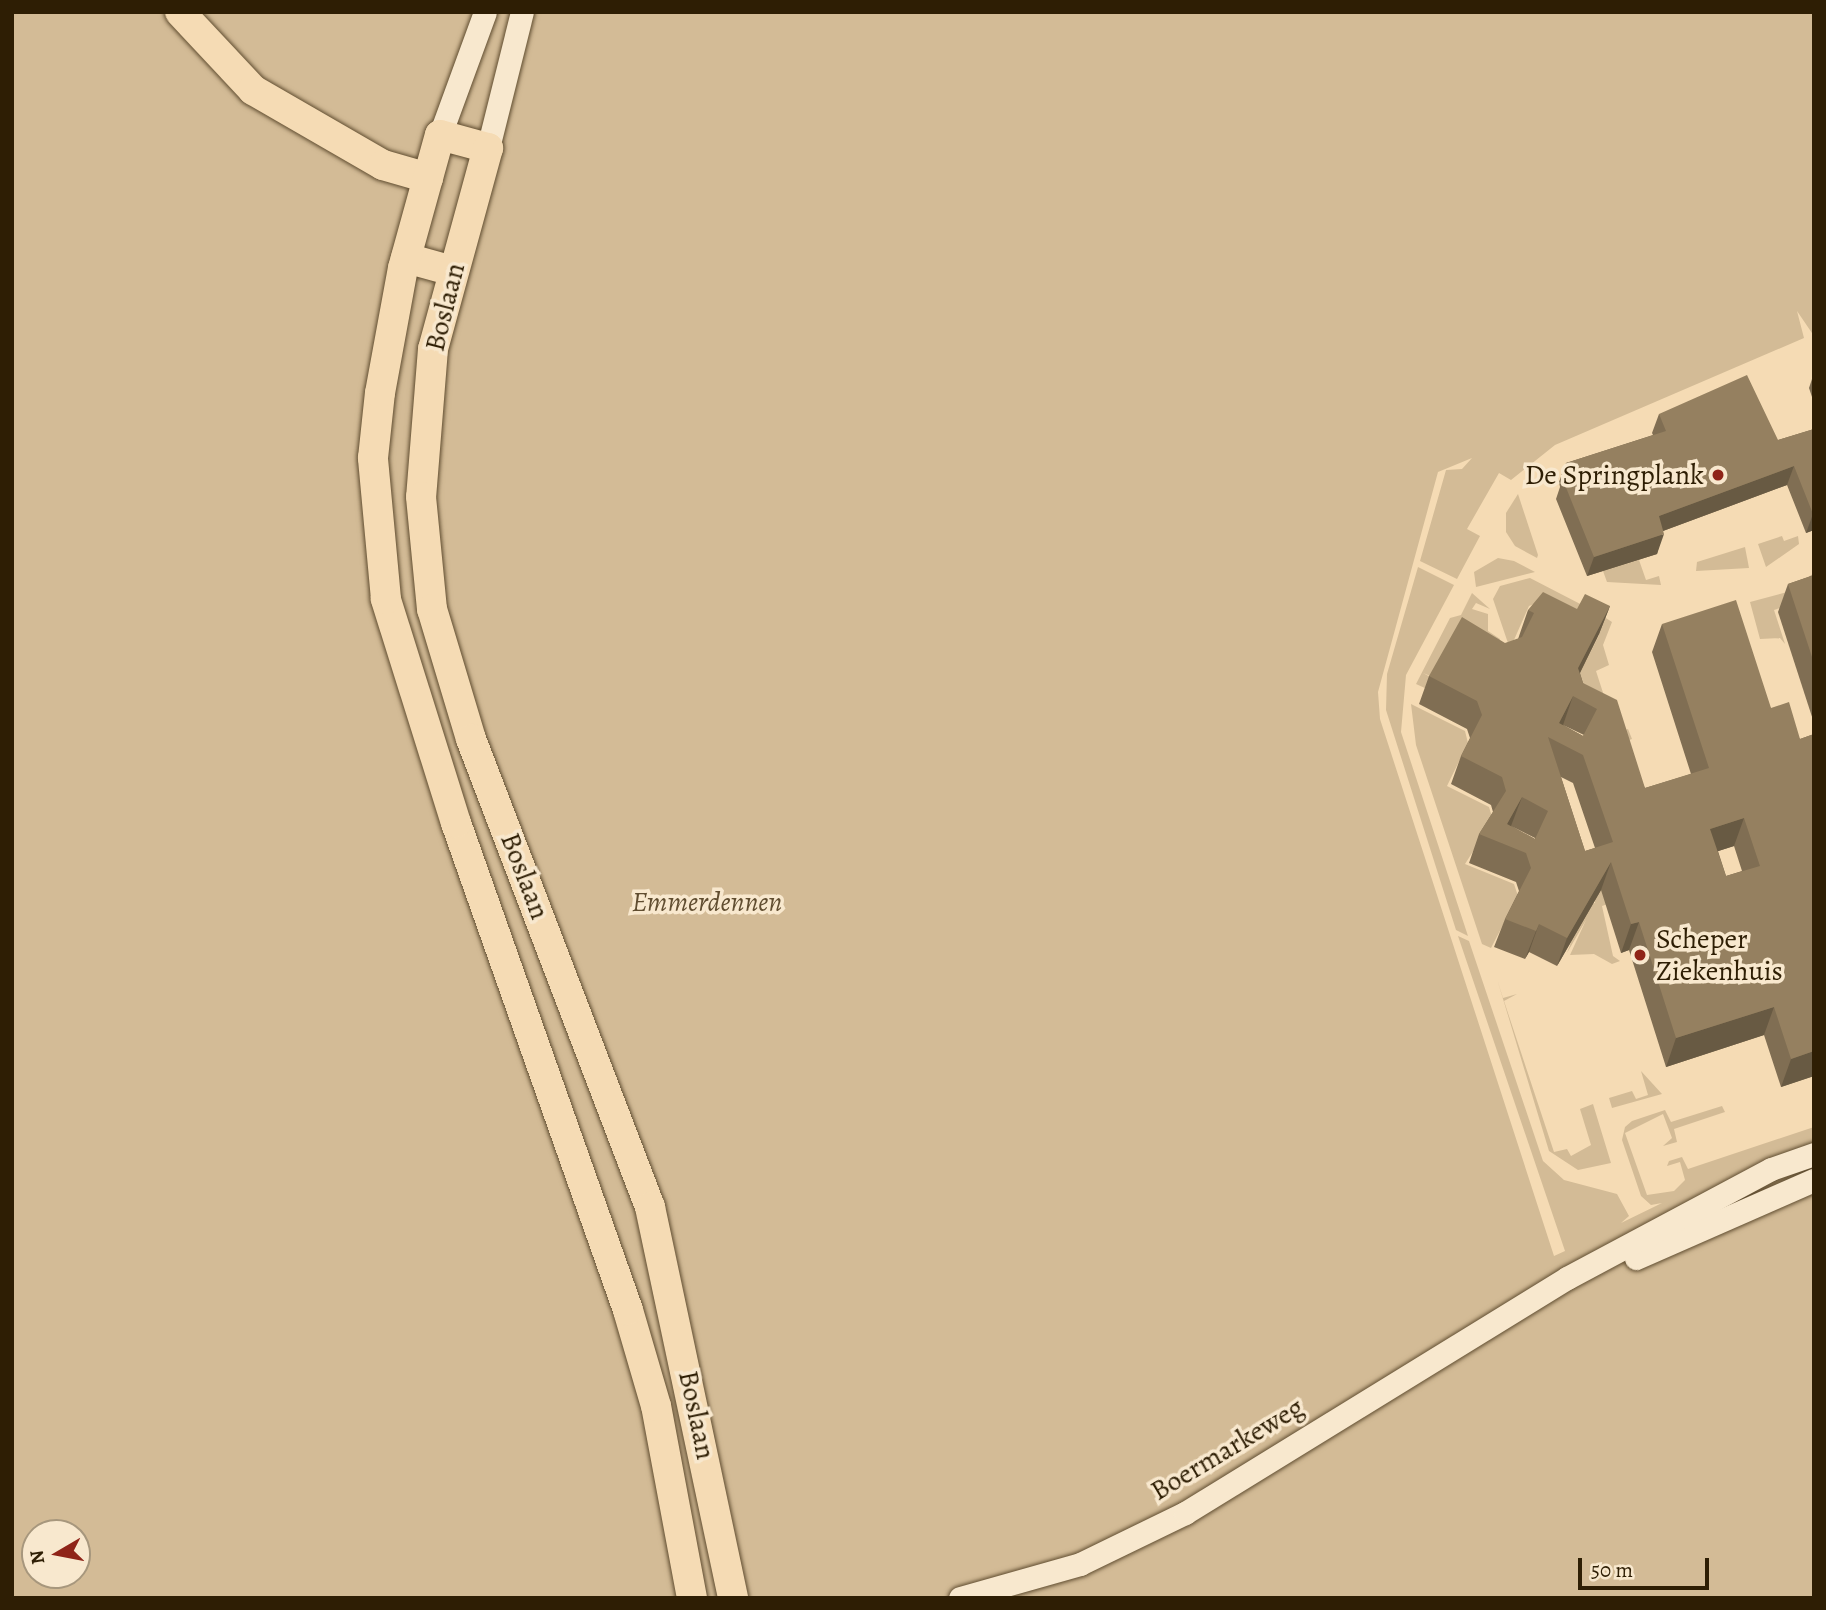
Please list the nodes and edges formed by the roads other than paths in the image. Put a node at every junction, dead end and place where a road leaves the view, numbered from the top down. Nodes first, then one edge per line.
1 (180, 12) edge
2 (485, 12) edge
3 (522, 12) edge
4 (488, 148) junction
5 (434, 157) junction
6 (406, 258) junction
7 (453, 271) junction
8 (1814, 1154) edge
9 (1814, 1180) edge
10 (1508, 1315) junction
11 (692, 1598) edge
12 (733, 1598) edge
13 (960, 1598) edge

1 - 5 main road
2 - 5 street
3 - 4 street
4 - 5 main road
4 - 7 main road, Boslaan
5 - 6 main road, Boslaan
6 - 7 main road
6 - 11 main road, Boslaan
7 - 12 main road, Boslaan
8 - 10 street, Boermarkeweg
9 - 10 street, Boermarkeweg
10 - 13 street, Boermarkeweg

